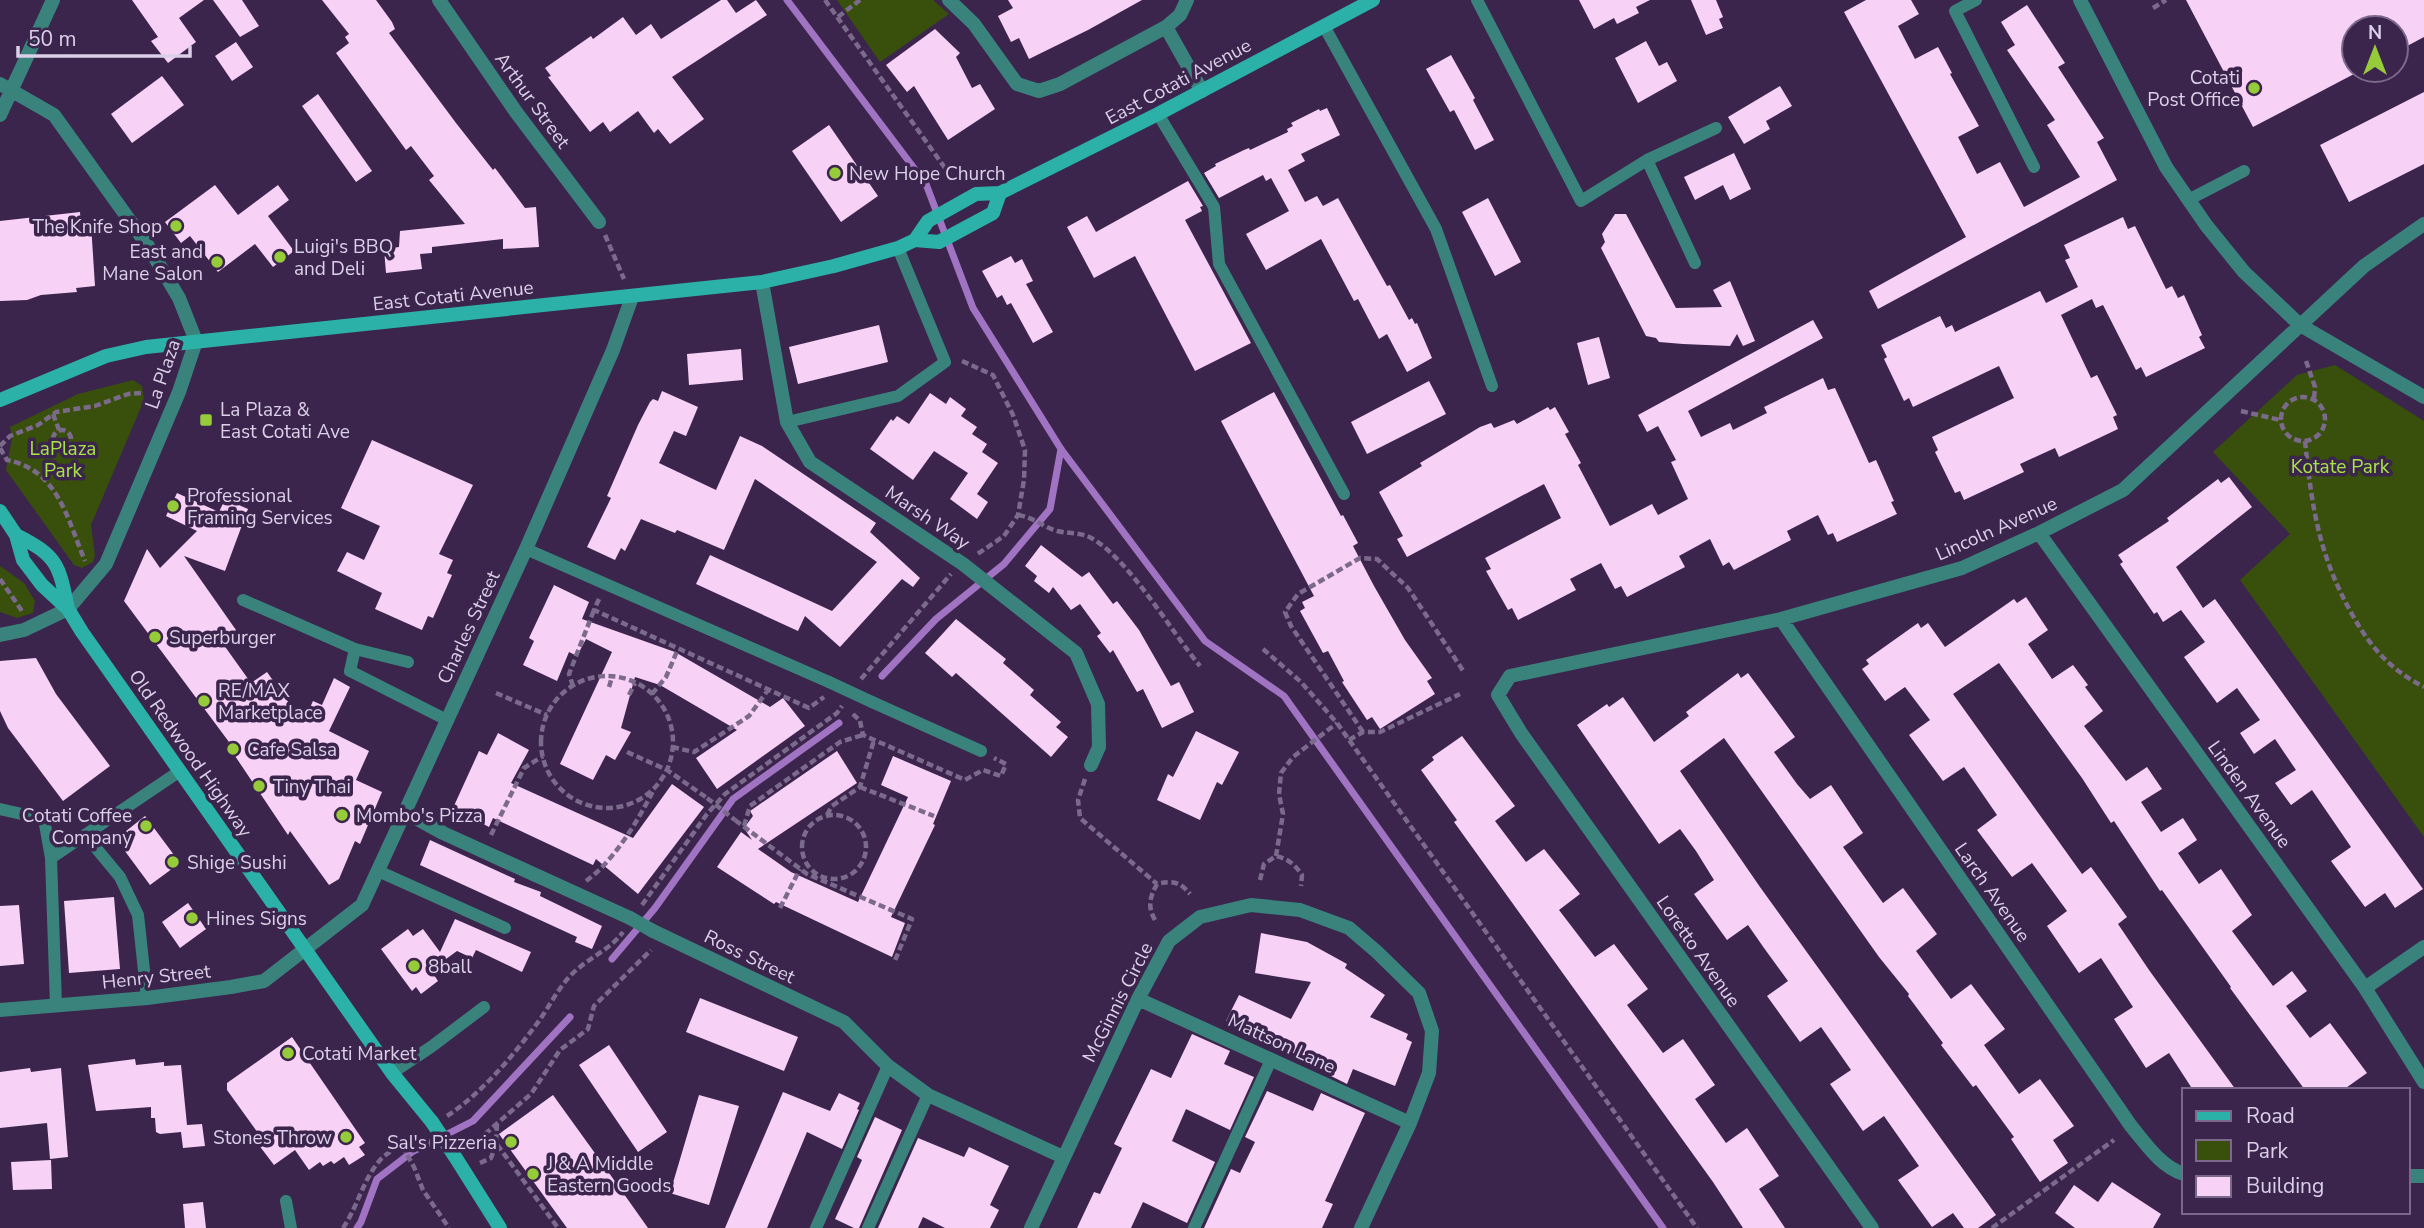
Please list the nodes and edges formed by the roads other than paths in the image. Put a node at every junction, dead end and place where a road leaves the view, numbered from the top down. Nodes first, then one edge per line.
1 (53, 0) edge
2 (439, 0) edge
3 (950, 0) edge
4 (1187, 0) edge
5 (1373, 0) edge
6 (1477, 0) edge
7 (1976, 0) edge
8 (2080, 0) edge
9 (1324, 26) junction
10 (1166, 27) junction
11 (6, 87) edge
12 (1202, 91) junction
13 (1158, 114) junction
14 (0, 115) edge
15 (1716, 128) dead end
16 (1647, 160) junction
17 (2034, 167) dead end
18 (2244, 171) dead end
19 (1000, 193) junction
20 (2188, 200) junction
21 (599, 222) road end
22 (2424, 224) edge
23 (915, 240) junction
24 (898, 248) junction
25 (1695, 263) dead end
26 (762, 282) junction
27 (632, 297) junction
28 (2301, 325) junction
29 (196, 341) junction
30 (1492, 386) dead end
31 (2424, 397) edge
32 (0, 400) edge
33 (786, 422) junction
34 (1344, 495) dead end
35 (0, 511) edge
36 (2039, 533) junction
37 (16, 535) junction
38 (526, 549) junction
39 (243, 600) dead end
40 (68, 608) junction
41 (1781, 619) junction
42 (0, 635) edge
43 (355, 649) junction
44 (408, 662) dead end
45 (1498, 695) joint
46 (447, 720) junction
47 (981, 751) road end
48 (1091, 765) road end
49 (180, 771) junction
50 (0, 809) edge
51 (405, 811) junction
52 (86, 836) junction
53 (51, 859) junction
54 (378, 871) junction
55 (505, 928) dead end
56 (2424, 947) edge
57 (306, 949) junction
58 (2365, 988) junction
59 (147, 998) junction
60 (1138, 999) junction
61 (56, 1005) junction
62 (484, 1007) dead end
63 (0, 1010) edge
64 (1271, 1060) junction
65 (888, 1066) junction
66 (392, 1073) junction
67 (2424, 1082) edge
68 (928, 1095) junction
69 (1410, 1122) junction
70 (1063, 1157) junction
71 (2182, 1174) edge
72 (286, 1201) dead end
73 (291, 1228) edge
74 (500, 1228) edge
75 (816, 1228) edge
76 (868, 1228) edge
77 (1031, 1228) edge
78 (1194, 1228) edge
79 (1361, 1228) edge
80 (1872, 1228) edge

1 - 11 street
2 - 21 street, Arthur Street
3 - 10 street
4 - 10 street
5 - 9 main road, East Cotati Avenue
6 - 16 lane
7 - 17 lane
8 - 20 street
9 - 12 main road, East Cotati Avenue
9 - 30 lane
10 - 12 street
11 - 14 street
11 - 29 street, La Plaza
12 - 13 main road, East Cotati Avenue
13 - 19 main road, East Cotati Avenue
13 - 34 lane
15 - 16 lane
16 - 25 lane
18 - 20 lane
19 - 23 main road, East Cotati Avenue
19 - 23 main road, East Cotati Avenue
20 - 28 street
22 - 28 street, Lincoln Avenue
23 - 24 main road, East Cotati Avenue
24 - 26 main road, East Cotati Avenue
24 - 33 lane
26 - 27 main road, East Cotati Avenue
26 - 33 street, Marsh Way
27 - 29 main road, East Cotati Avenue
27 - 38 street, Charles Street
28 - 31 street
28 - 36 street, Lincoln Avenue
29 - 32 main road, East Cotati Avenue
29 - 40 street, La Plaza
33 - 48 street, Marsh Way
35 - 37 main road, Old Redwood Highway
36 - 41 street, Lincoln Avenue
36 - 58 street, Linden Avenue
37 - 40 main road, Old Redwood Highway
37 - 40 main road, Old Redwood Highway
38 - 46 street, Charles Street
38 - 47 lane, bridge
39 - 43 lane
40 - 42 street, La Plaza
40 - 49 main road, Old Redwood Highway
41 - 45 street, Lincoln Avenue
41 - 71 street, Larch Avenue
43 - 44 lane
43 - 46 lane
45 - 80 street, Loretto Avenue
46 - 51 street, Charles Street
49 - 52 lane
49 - 57 main road, Old Redwood Highway
50 - 53 lane
51 - 54 street, Charles Street
51 - 65 street, Ross Street, bridge
52 - 53 lane
52 - 59 lane
53 - 61 lane
54 - 55 lane
54 - 57 street, Charles Street
56 - 58 street
57 - 59 street, Henry Street
57 - 66 main road, Old Redwood Highway
58 - 67 street, Linden Avenue
59 - 61 street, Henry Street
60 - 64 street, Mattson Lane
60 - 69 street, McGinnis Circle
60 - 70 street, McGinnis Circle
61 - 63 street, Henry Street
62 - 66 lane
64 - 69 street, Mattson Lane
64 - 78 lane
65 - 68 street, Ross Street
65 - 75 lane
66 - 74 main road, Old Redwood Highway, bridge
68 - 70 street, Ross Street
68 - 76 lane
69 - 79 street, McGinnis Circle
70 - 77 street, McGinnis Circle
72 - 73 lane

